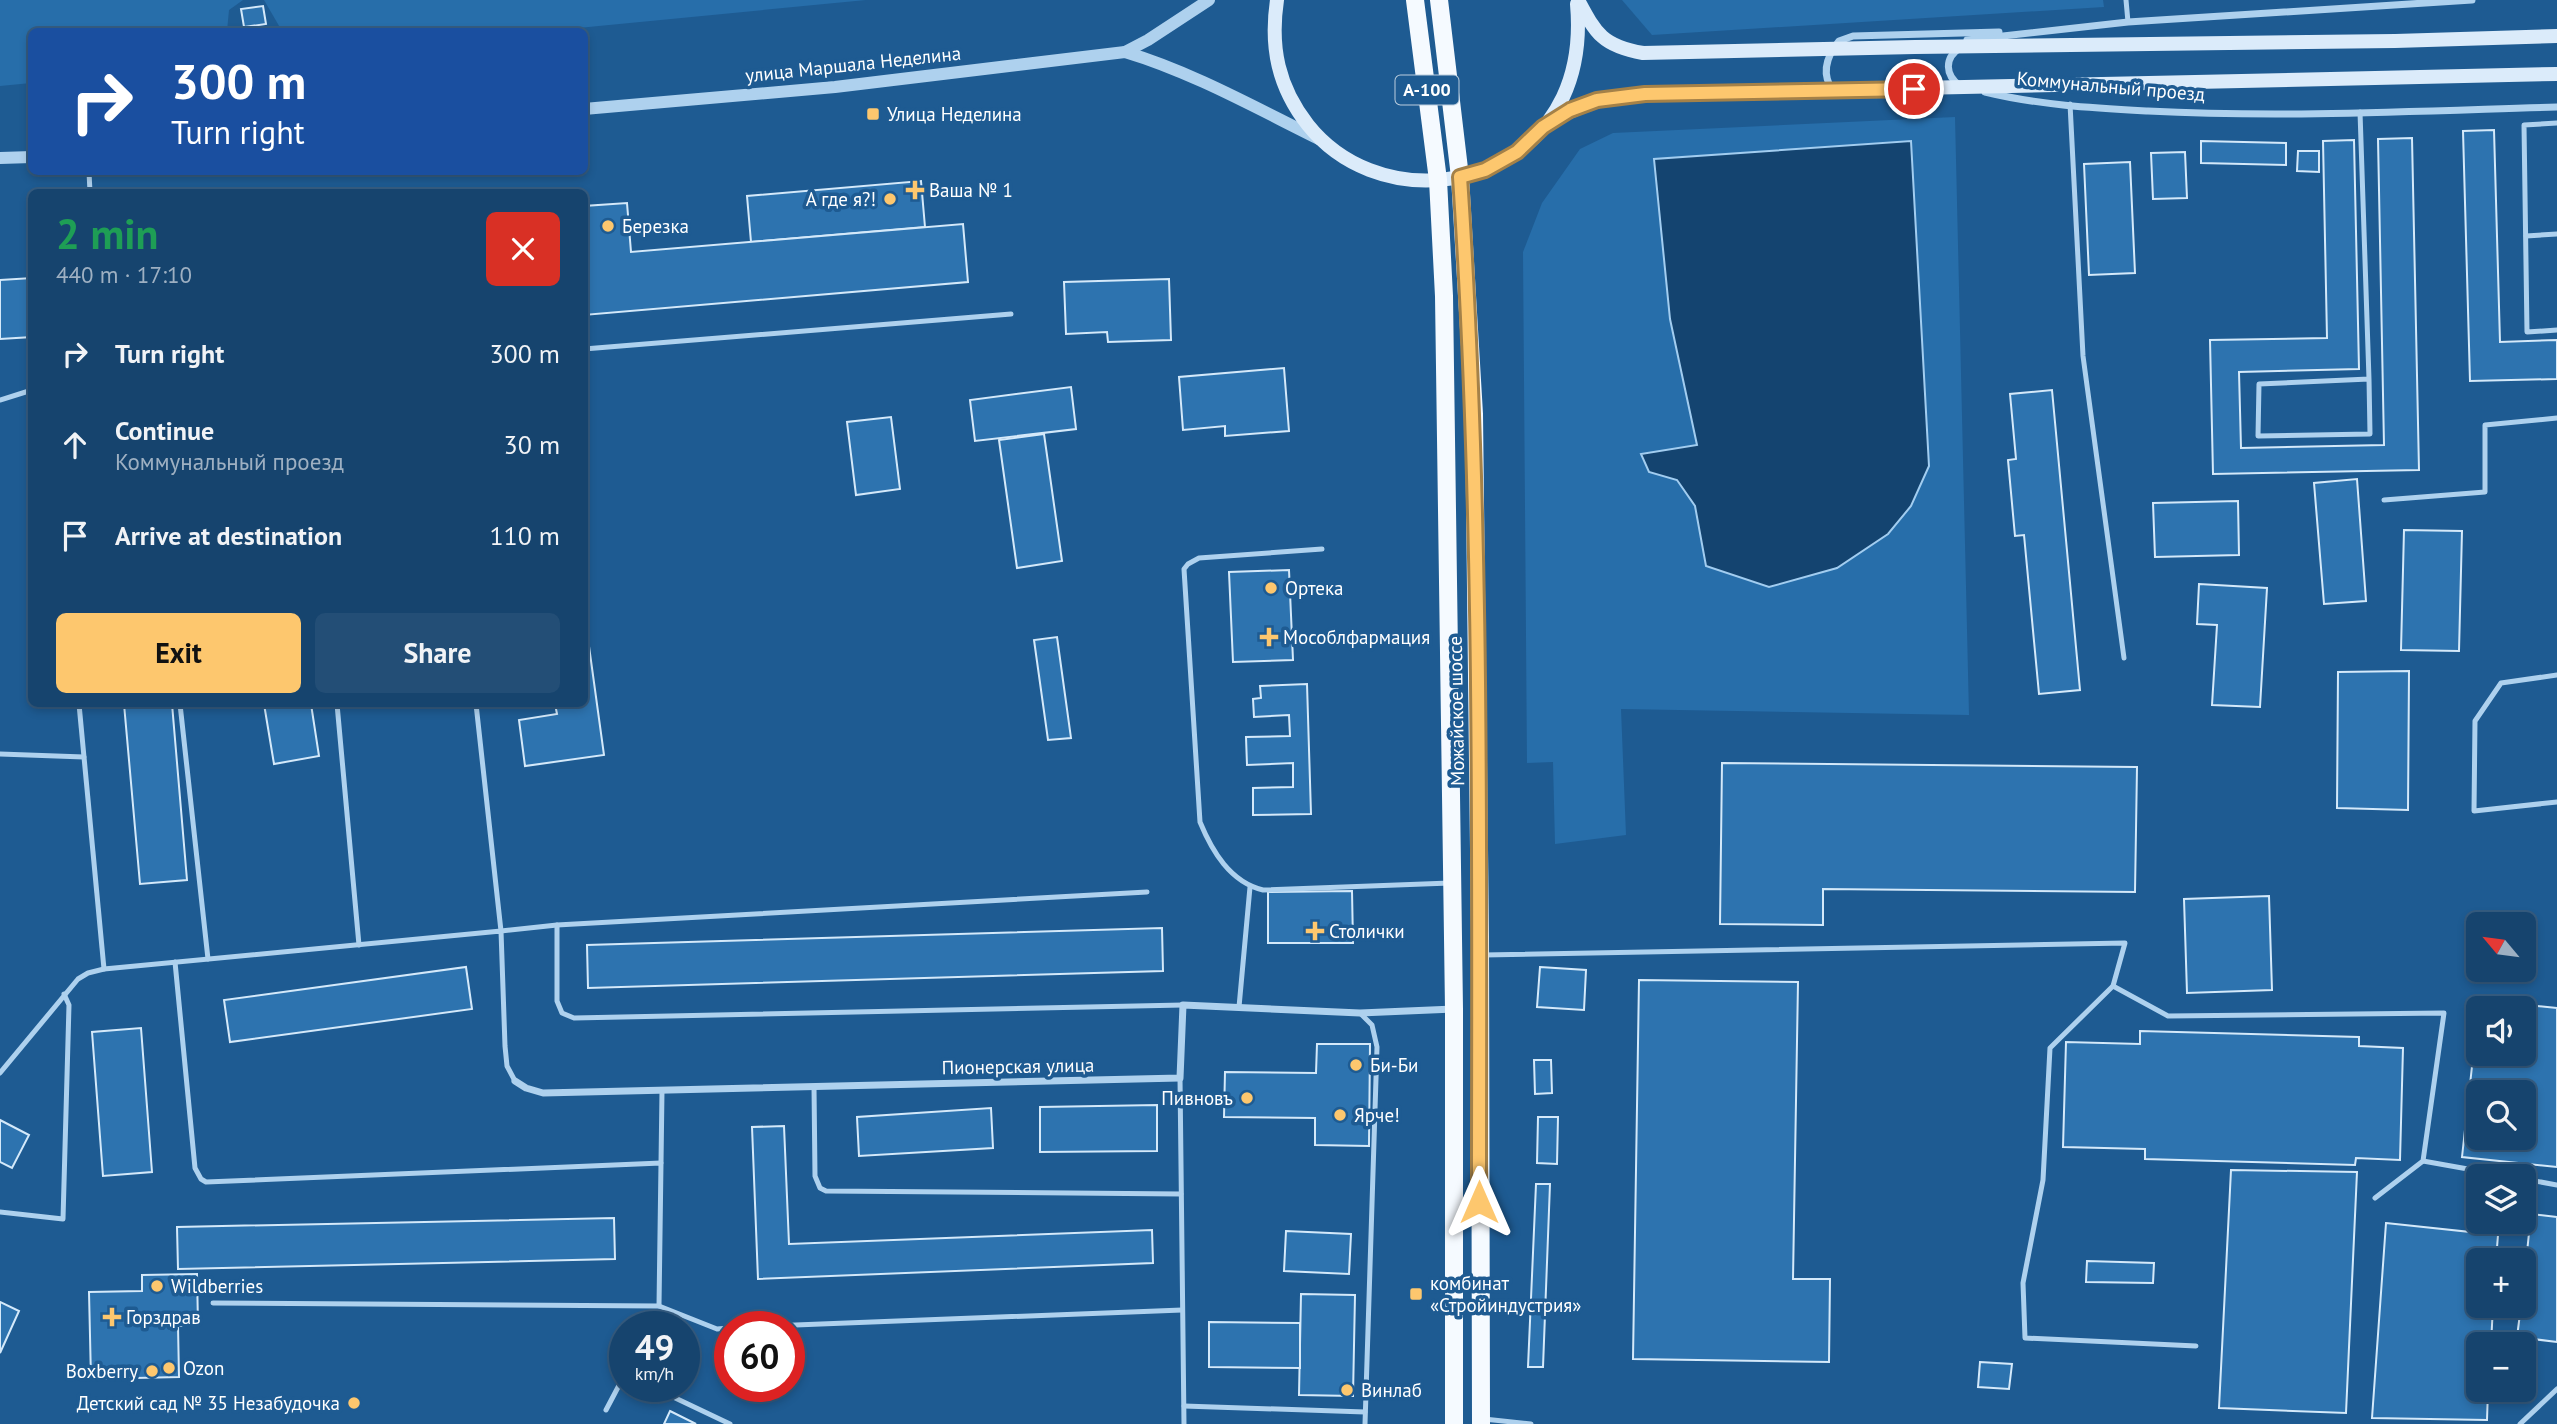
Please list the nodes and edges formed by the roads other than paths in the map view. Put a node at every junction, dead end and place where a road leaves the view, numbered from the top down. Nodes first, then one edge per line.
1 (1209, 0) edge
2 (1277, 0) edge
3 (1415, 0) edge
4 (1439, 0) edge
5 (1577, 0) edge
6 (2126, 0) edge
7 (2472, 0) edge
8 (2128, 22) junction
9 (2041, 31) junction
10 (2557, 36) edge
11 (1969, 46) junction
12 (1915, 47) junction
13 (1833, 49) junction
14 (1125, 52) junction
15 (2557, 74) edge
16 (1969, 88) junction
17 (1833, 91) junction
18 (2070, 104) junction
19 (2557, 107) edge
20 (2524, 108) junction
21 (588, 109) edge
22 (2360, 112) junction
23 (2557, 123) edge
24 (2524, 125) junction
25 (1543, 127) junction
26 (1320, 139) junction
27 (28, 157) edge
28 (0, 158) edge
29 (1460, 177) junction
30 (1438, 180) junction
31 (2557, 234) edge
32 (2526, 236) junction
33 (1011, 314) dead end
34 (2557, 330) edge
35 (588, 349) edge
36 (2369, 379) junction
37 (28, 391) edge
38 (0, 400) edge
39 (2557, 418) edge
40 (2384, 500) dead end
41 (1322, 549) dead end
42 (2124, 658) dead end
43 (2557, 675) edge
44 (79, 707) edge
45 (180, 707) edge
46 (337, 707) edge
47 (476, 707) edge
48 (0, 754) edge
49 (84, 757) junction
50 (2557, 802) edge
51 (1453, 883) junction
52 (1250, 887) junction
53 (1147, 892) dead end
54 (556, 925) junction
55 (500, 931) junction
56 (359, 945) junction
57 (1480, 955) junction
58 (208, 959) junction
59 (175, 962) junction
60 (104, 969) junction
61 (2113, 986) junction
62 (64, 994) junction
63 (1183, 1005) junction
64 (1239, 1007) junction
65 (1454, 1009) junction
66 (1360, 1013) junction
67 (0, 1073) edge
68 (1180, 1078) junction
69 (515, 1081) joint
70 (814, 1087) junction
71 (662, 1091) junction
72 (2423, 1161) junction
73 (661, 1163) junction
74 (2466, 1169) edge
75 (2536, 1181) edge
76 (2557, 1185) edge
77 (1181, 1195) junction
78 (2375, 1198) dead end
79 (0, 1212) edge
80 (213, 1303) dead end
81 (659, 1306) junction
82 (1182, 1310) junction
83 (805, 1325) edge
84 (714, 1328) edge
85 (2196, 1346) dead end
86 (2557, 1389) edge
87 (610, 1402) edge
88 (684, 1402) edge
89 (1184, 1406) junction
90 (606, 1410) dead end
91 (1365, 1412) junction
92 (1481, 1421) edge
93 (730, 1424) edge
94 (1184, 1424) edge
95 (1365, 1424) edge
96 (1454, 1424) edge
97 (1531, 1424) edge
98 (2520, 1424) edge

1 - 14 street
2 - 26 main road
3 - 30 main road, Можайское шоссе / А-100
4 - 29 main road, Можайское шоссе / А-100
5 - 13 main road
5 - 25 main road
6 - 8 lane
7 - 8 street
8 - 9 street
9 - 12 street
9 - 13 street
10 - 11 main road
11 - 12 main road
11 - 16 street
12 - 13 main road
13 - 17 street
14 - 21 street, улица Маршала Неделина
14 - 26 street
15 - 16 main road
16 - 17 main road, Коммунальный проезд
16 - 18 street, Коммунальный проезд
17 - 25 main road, Коммунальный проезд
18 - 22 street, Коммунальный проезд
18 - 42 lane
19 - 20 street, Коммунальный проезд
20 - 22 street, Коммунальный проезд
20 - 24 lane
22 - 36 lane
23 - 24 lane
24 - 32 lane
25 - 29 main road
26 - 30 main road
27 - 28 street
29 - 30 main road
29 - 57 main road, Можайское шоссе / А-100
30 - 51 main road, Можайское шоссе / А-100
31 - 32 lane
32 - 34 lane
33 - 35 lane
36 - 36 lane
37 - 38 lane
39 - 40 lane
41 - 52 lane
43 - 50 lane
44 - 49 lane
45 - 58 lane
46 - 56 lane
47 - 55 lane
48 - 49 lane
49 - 60 lane
51 - 52 lane
51 - 65 main road, Можайское шоссе / А-100
52 - 64 lane
53 - 54 lane
54 - 55 lane
54 - 63 lane
55 - 56 lane
55 - 69 lane
56 - 58 lane
57 - 61 lane
57 - 92 main road, Можайское шоссе / А-100
58 - 59 lane
59 - 60 lane
59 - 73 lane
60 - 62 lane
61 - 72 lane
61 - 85 lane
62 - 67 lane
62 - 79 lane
63 - 64 street
63 - 68 street
64 - 66 street
65 - 66 street
65 - 96 main road, Можайское шоссе / А-100
66 - 91 lane
68 - 70 street, Пионерская улица
68 - 77 lane
69 - 71 street, Пионерская улица
70 - 71 street, Пионерская улица
70 - 77 lane
71 - 73 lane
72 - 74 lane
72 - 78 lane
73 - 81 lane
75 - 76 lane
77 - 82 lane
80 - 81 lane
81 - 84 lane
82 - 83 lane
82 - 89 lane
86 - 98 lane
87 - 90 lane
88 - 93 lane
89 - 91 lane
89 - 94 lane
91 - 95 lane
92 - 97 lane

